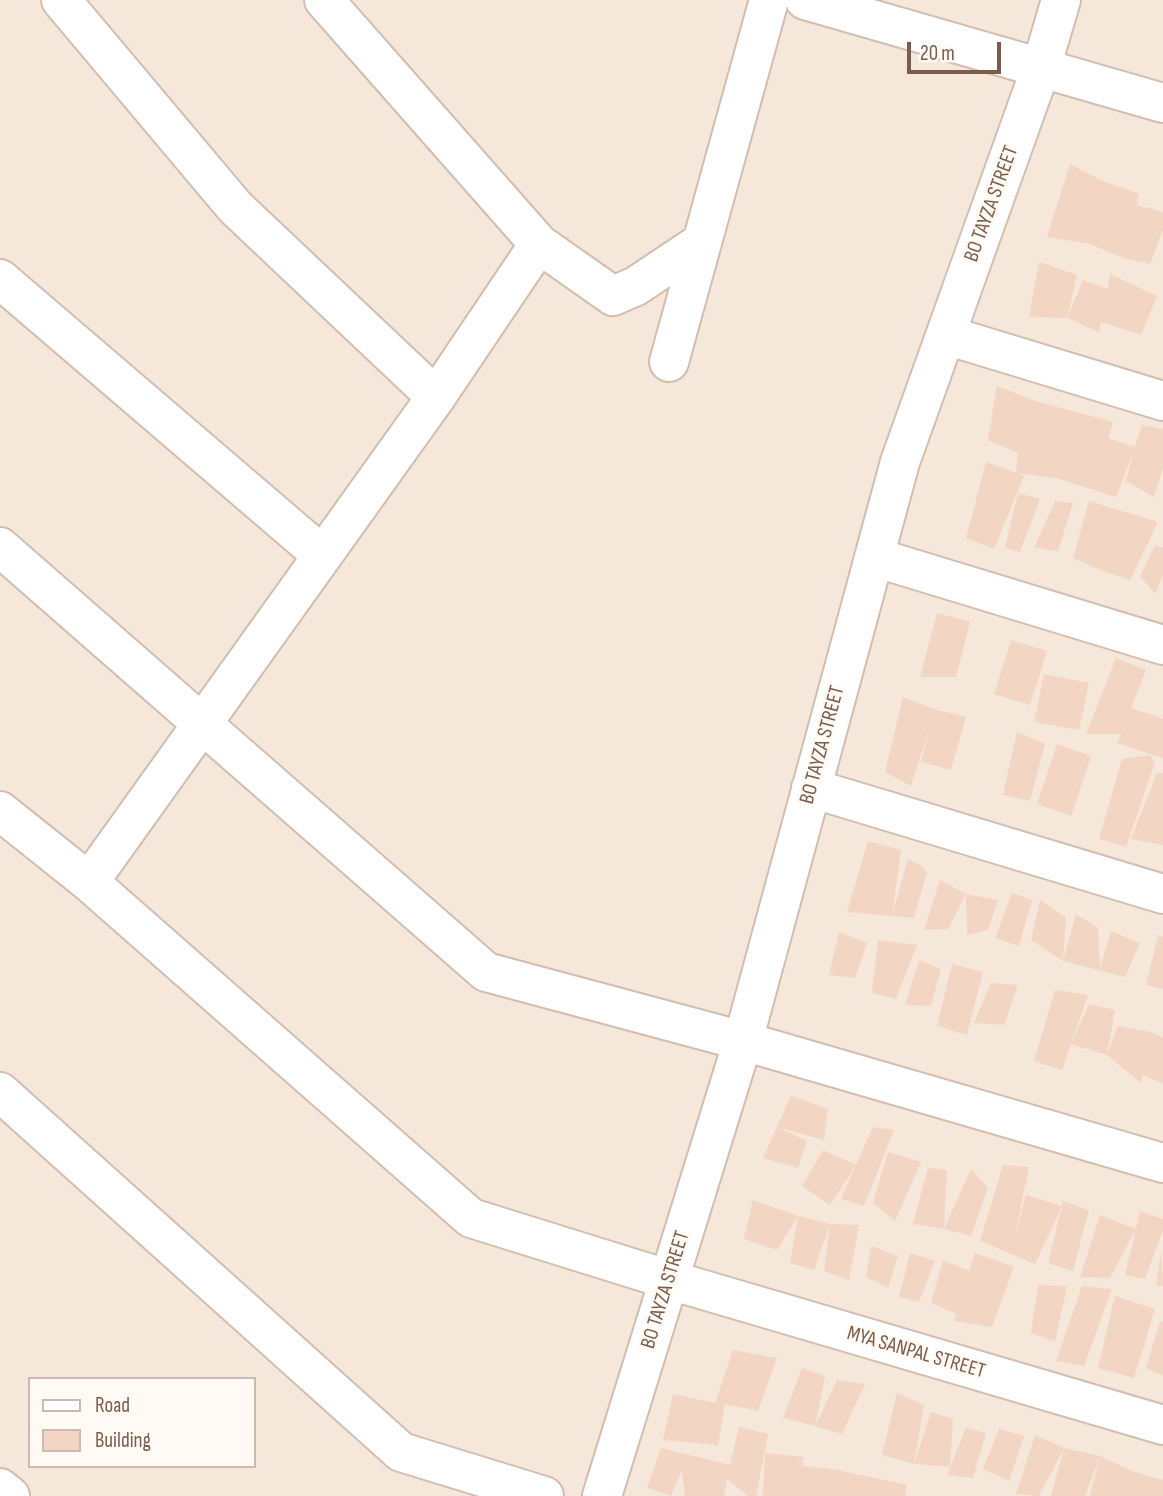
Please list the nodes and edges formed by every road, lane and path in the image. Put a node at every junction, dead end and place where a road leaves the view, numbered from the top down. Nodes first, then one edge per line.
1 (61, 0) edge
2 (324, 0) edge
3 (769, 0) edge
4 (805, 0) edge
5 (1061, 0) edge
6 (1041, 68) junction
7 (1163, 103) edge
8 (702, 242) junction
9 (538, 244) junction
10 (0, 279) edge
11 (946, 335) junction
12 (669, 362) dead end
13 (436, 397) junction
14 (1163, 401) edge
15 (0, 547) edge
16 (322, 555) junction
17 (874, 557) junction
18 (1163, 645) edge
19 (203, 723) junction
20 (811, 789) junction
21 (0, 811) edge
22 (89, 882) junction
23 (1163, 894) edge
24 (743, 1041) junction
25 (0, 1092) edge
26 (1163, 1163) edge
27 (670, 1280) junction
28 (1163, 1425) edge
29 (0, 1488) edge
30 (10, 1496) edge
31 (544, 1496) edge
32 (602, 1496) edge

1 - 13 street
2 - 9 street
3 - 8 street
4 - 6 street
5 - 6 street, BO TAYZA STREET
6 - 7 street
6 - 11 street, BO TAYZA STREET
8 - 9 street
8 - 12 street
9 - 13 street
10 - 16 street
11 - 14 street
11 - 17 street, BO TAYZA STREET
13 - 16 street
15 - 19 street
16 - 19 street
17 - 18 street
17 - 20 street, BO TAYZA STREET
19 - 22 street
19 - 24 street
20 - 23 street
20 - 24 street, BO TAYZA STREET
21 - 22 street, MYA SANPAL STREET
22 - 27 street, MYA SANPAL STREET
24 - 26 street
24 - 27 street, BO TAYZA STREET
25 - 31 street
27 - 28 street, MYA SANPAL STREET
27 - 32 street, BO TAYZA STREET
29 - 30 street

